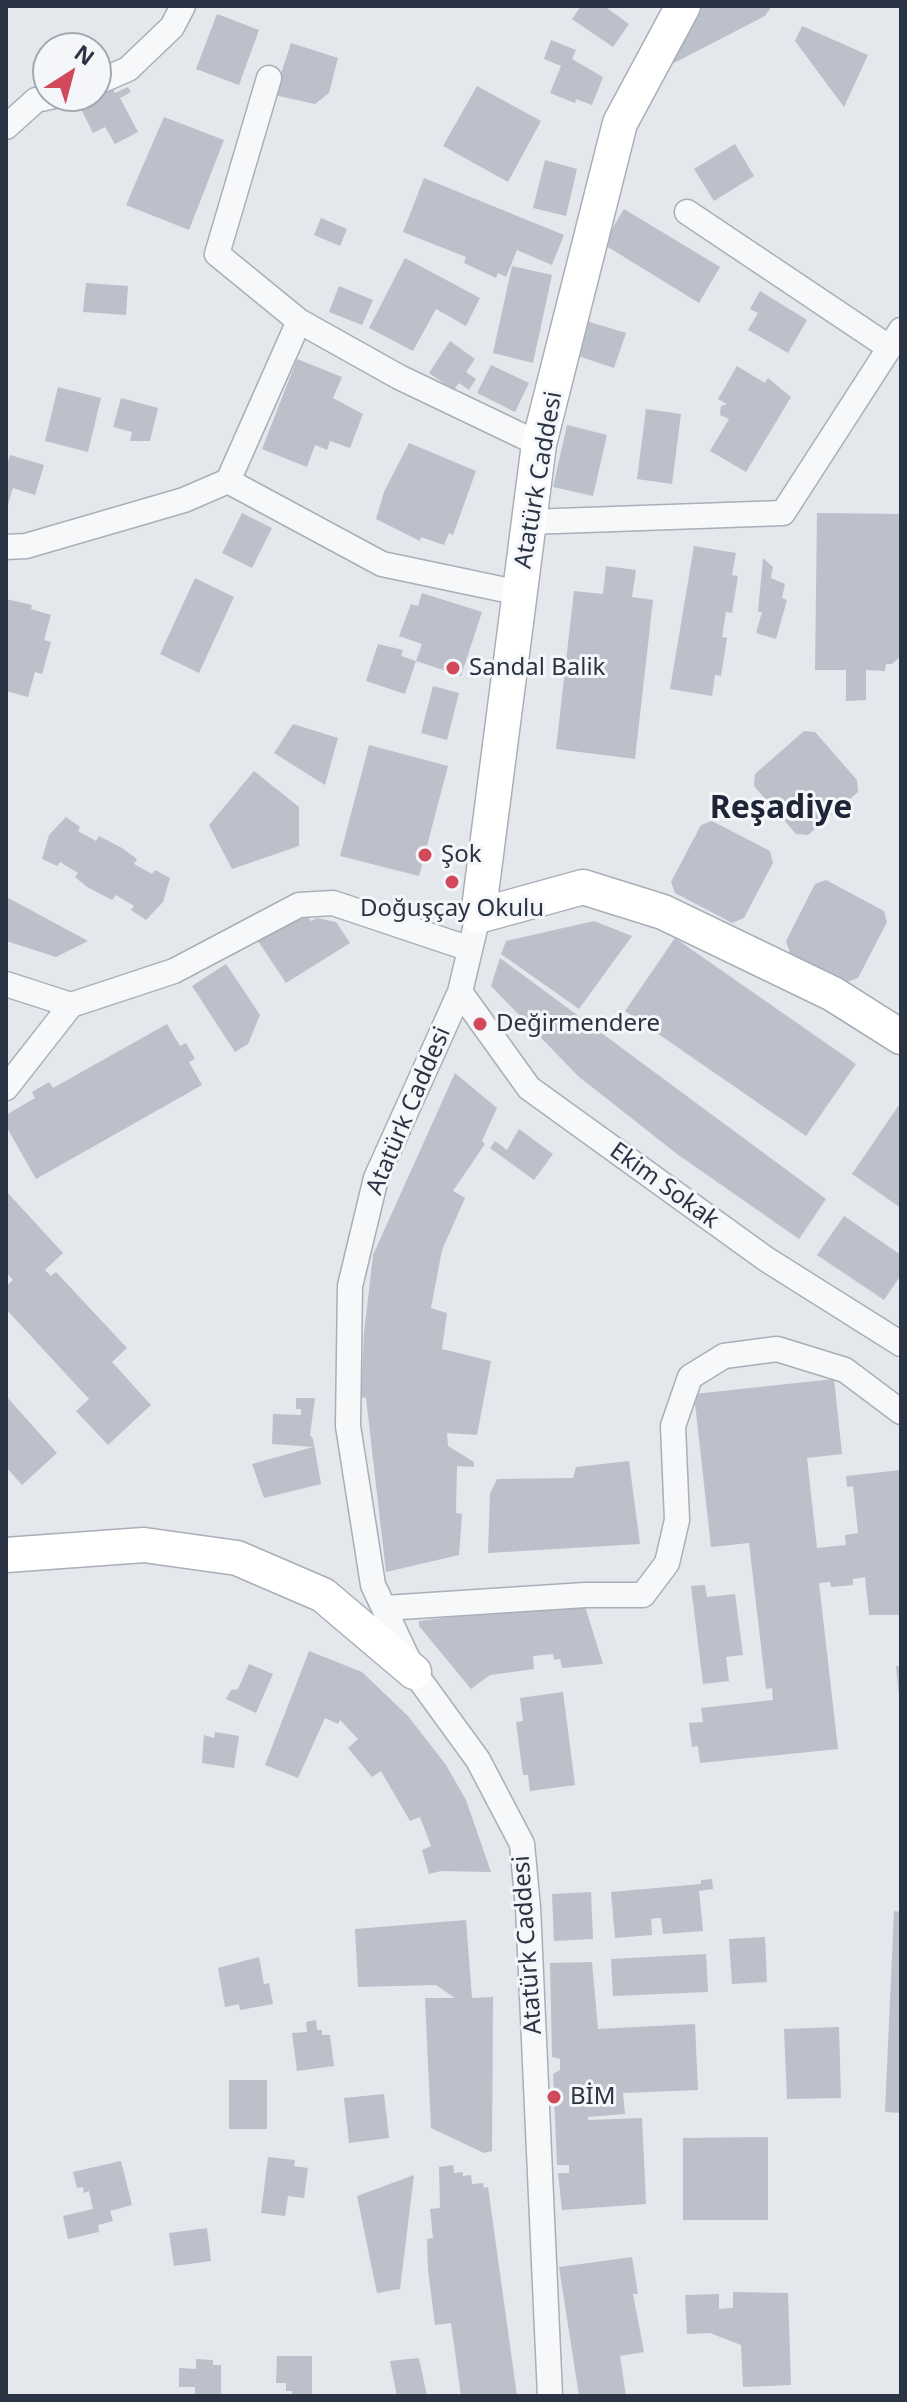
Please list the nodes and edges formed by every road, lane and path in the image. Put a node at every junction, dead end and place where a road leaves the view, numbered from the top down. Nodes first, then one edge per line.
1 (183, 6) edge
2 (683, 6) edge
3 (112, 76) edge
4 (269, 78) dead end
5 (32, 104) edge
6 (6, 127) edge
7 (687, 212) dead end
8 (299, 321) junction
9 (896, 339) edge
10 (539, 444) junction
11 (228, 481) junction
12 (529, 522) junction
13 (6, 547) edge
14 (520, 593) junction
15 (478, 916) junction
16 (470, 949) junction
17 (6, 984) edge
18 (460, 992) junction
19 (71, 1005) junction
20 (901, 1037) edge
21 (6, 1088) edge
22 (901, 1344) edge
23 (901, 1412) edge
24 (6, 1555) edge
25 (385, 1608) junction
26 (414, 1672) junction
27 (550, 2396) edge

1 - 3 street
2 - 10 street, Atatürk Caddesi
4 - 8 street
5 - 6 street
7 - 9 street
8 - 10 street
8 - 11 street
9 - 12 street
10 - 12 street, Atatürk Caddesi
11 - 13 street
11 - 14 street
12 - 14 street, Atatürk Caddesi
14 - 15 street, Atatürk Caddesi
15 - 16 street, Atatürk Caddesi
15 - 20 street
16 - 18 street, Atatürk Caddesi
16 - 19 street
17 - 19 street
18 - 22 street, Ekim Sokak
18 - 25 street, Atatürk Caddesi
19 - 21 street
23 - 25 street
24 - 26 street
25 - 26 street, Atatürk Caddesi
26 - 27 street, Atatürk Caddesi

